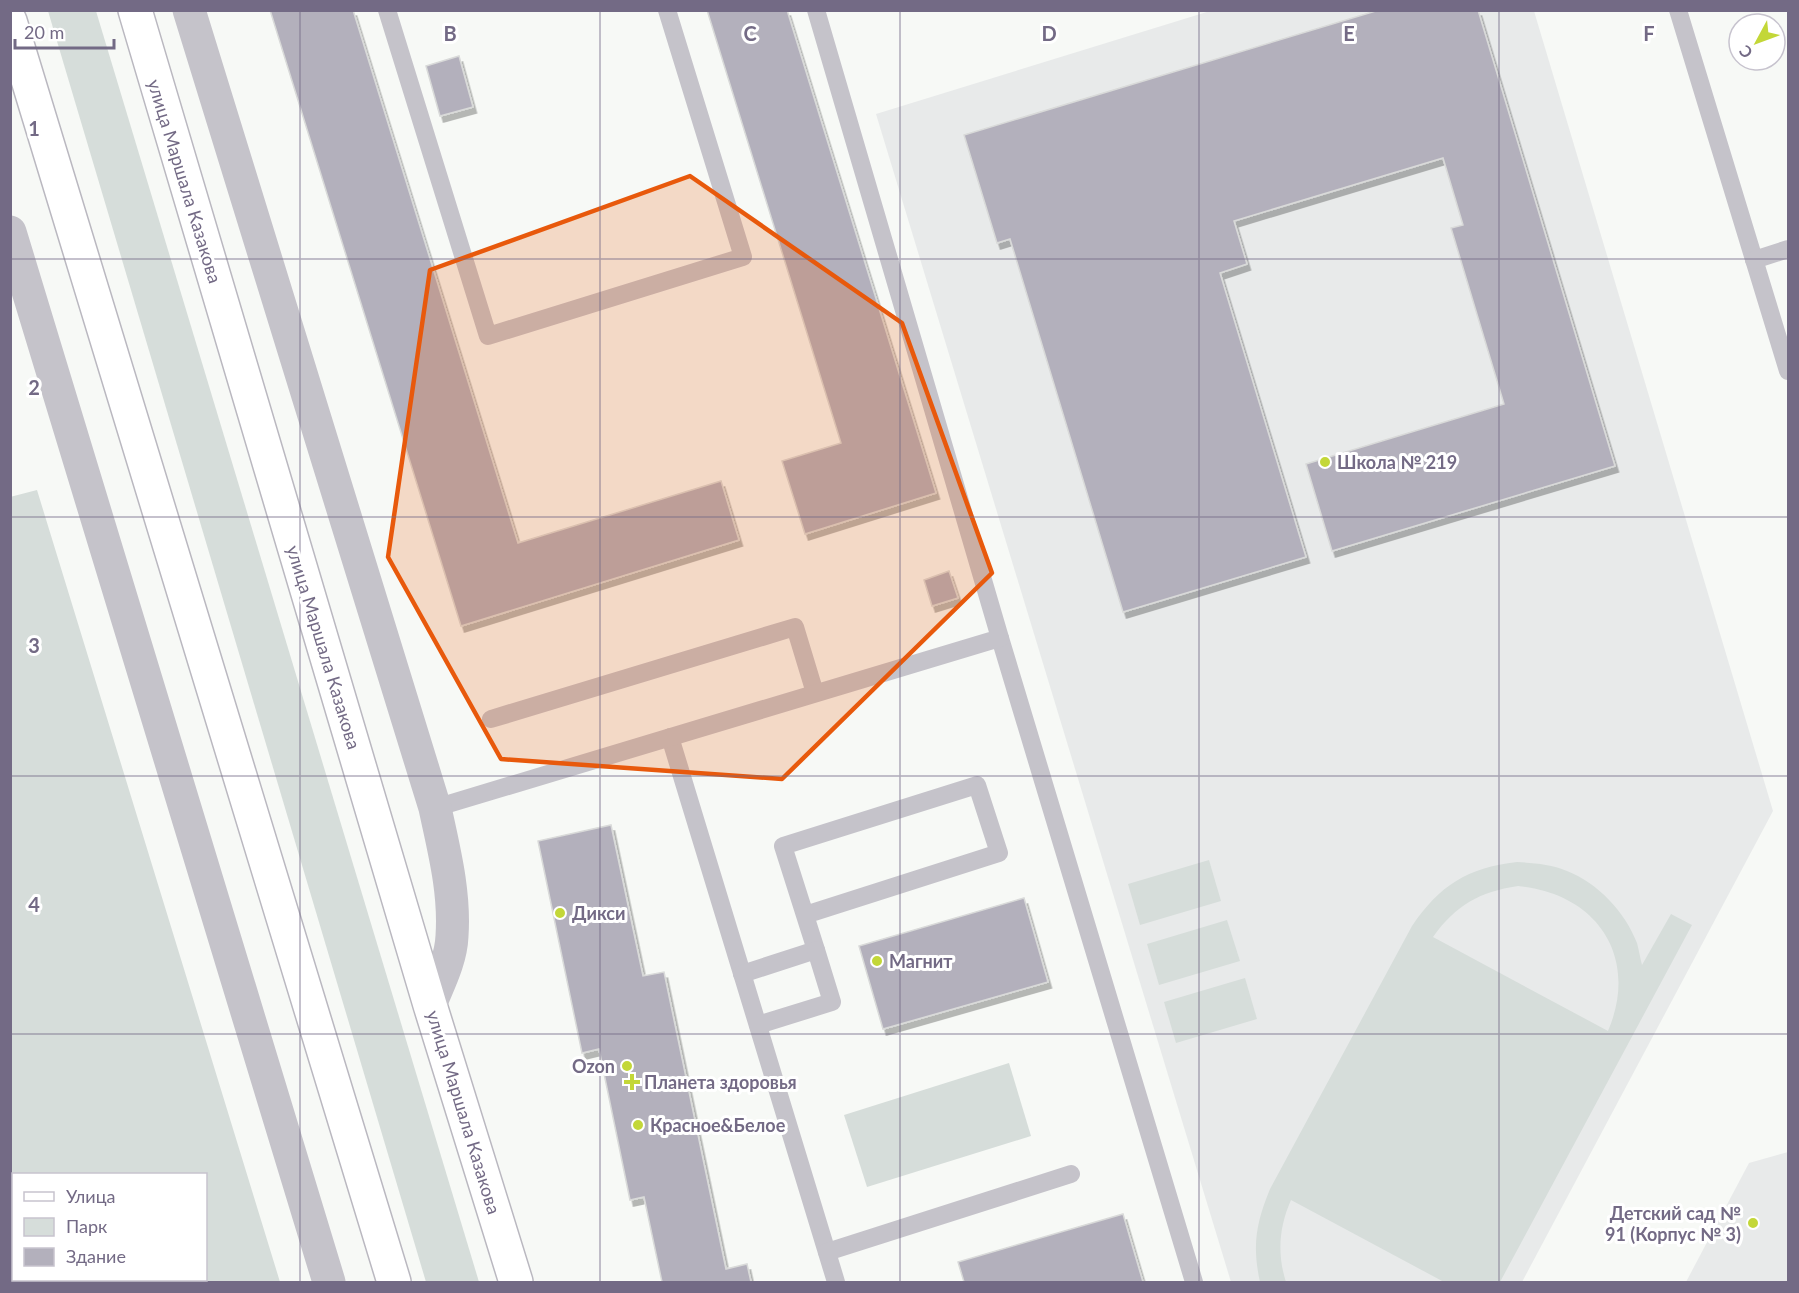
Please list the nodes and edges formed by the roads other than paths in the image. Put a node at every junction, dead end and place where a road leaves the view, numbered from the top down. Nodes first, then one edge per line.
1 (135, 10) edge
2 (189, 10) edge
3 (387, 10) edge
4 (667, 10) edge
5 (816, 10) edge
6 (1678, 10) edge
7 (10, 21) edge
8 (10, 232) edge
9 (1788, 249) edge
10 (1754, 260) junction
11 (1788, 371) edge
12 (1000, 638) junction
13 (815, 693) junction
14 (491, 720) dead end
15 (670, 737) junction
16 (435, 808) junction
17 (805, 915) junction
18 (816, 950) junction
19 (742, 974) junction
20 (430, 1005) junction
21 (758, 1025) junction
22 (1071, 1174) dead end
23 (827, 1252) junction
24 (329, 1282) edge
25 (394, 1282) edge
26 (516, 1282) edge
27 (836, 1282) edge
28 (1194, 1282) edge

1 - 20 street, улица Маршала Казакова
2 - 16 street
3 - 4 lane
5 - 12 lane
6 - 10 lane
7 - 25 street
8 - 24 street
9 - 10 lane
10 - 11 lane
12 - 13 lane
12 - 28 lane
13 - 14 lane
13 - 15 lane
15 - 16 lane
15 - 19 lane
16 - 20 street
17 - 17 lane
17 - 18 lane
18 - 19 lane
18 - 21 lane
19 - 21 lane
20 - 26 street, улица Маршала Казакова
21 - 23 lane
22 - 23 lane
23 - 27 lane

